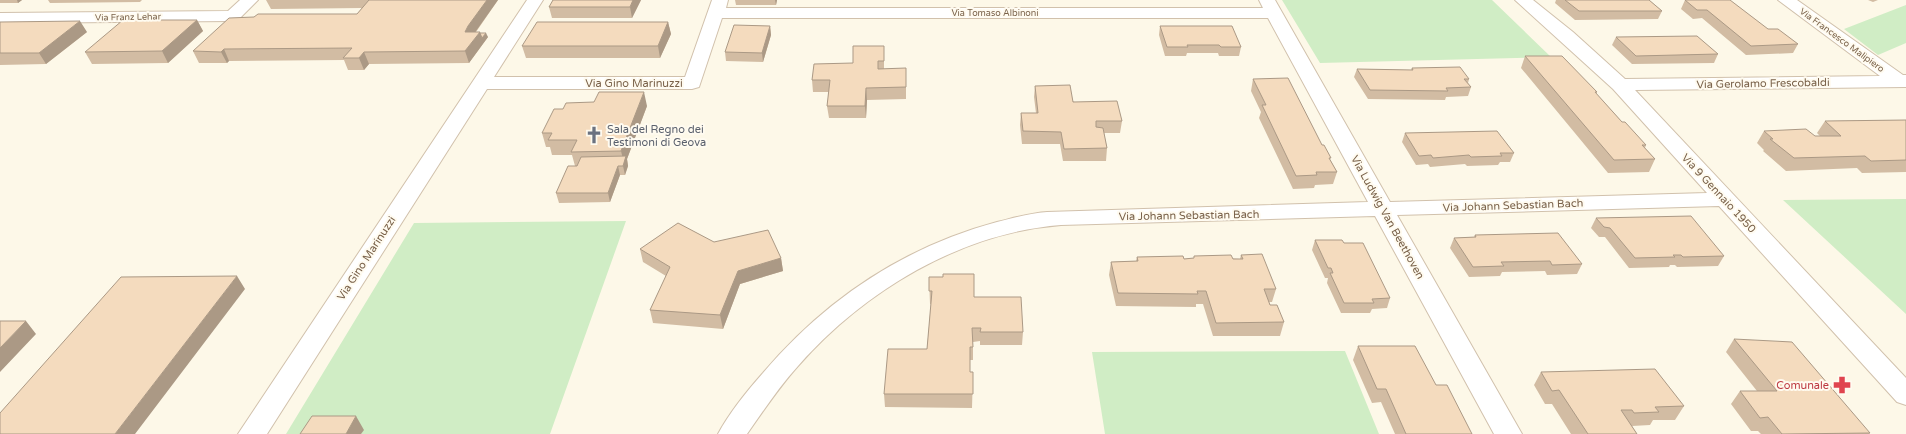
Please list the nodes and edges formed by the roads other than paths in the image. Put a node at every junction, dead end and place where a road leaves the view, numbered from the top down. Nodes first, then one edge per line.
1 (250, 0) edge
2 (535, 0) edge
3 (1523, 0) edge
4 (1786, 0) edge
5 (718, 6) edge
6 (1270, 7) edge
7 (0, 18) edge
8 (1902, 81) edge
9 (481, 83) junction
10 (692, 83) joint
11 (1620, 85) junction
12 (1725, 199) junction
13 (1384, 208) junction
14 (1906, 395) edge
15 (252, 434) edge
16 (732, 434) edge
17 (1508, 434) edge

1 - 7 street, Via Franz Lehar
2 - 9 street, Via Gino Marinuzzi
3 - 11 street, Via 9 Gennaio 1950
4 - 8 street, Via Francesco Malipiero
5 - 6 street, Via Tomaso Albinoni
5 - 10 street, Via Tomaso Albinoni
6 - 13 street, Via Ludwig Van Beethoven
8 - 11 street, Via Gerolamo Frescobaldi
9 - 10 street, Via Gino Marinuzzi
9 - 15 street, Via Gino Marinuzzi
11 - 12 street, Via 9 Gennaio 1950
12 - 13 street, Via Johann Sebastian Bach
12 - 14 street, Via 9 Gennaio 1950
13 - 16 street, Via Johann Sebastian Bach
13 - 17 street, Via Ludwig Van Beethoven

